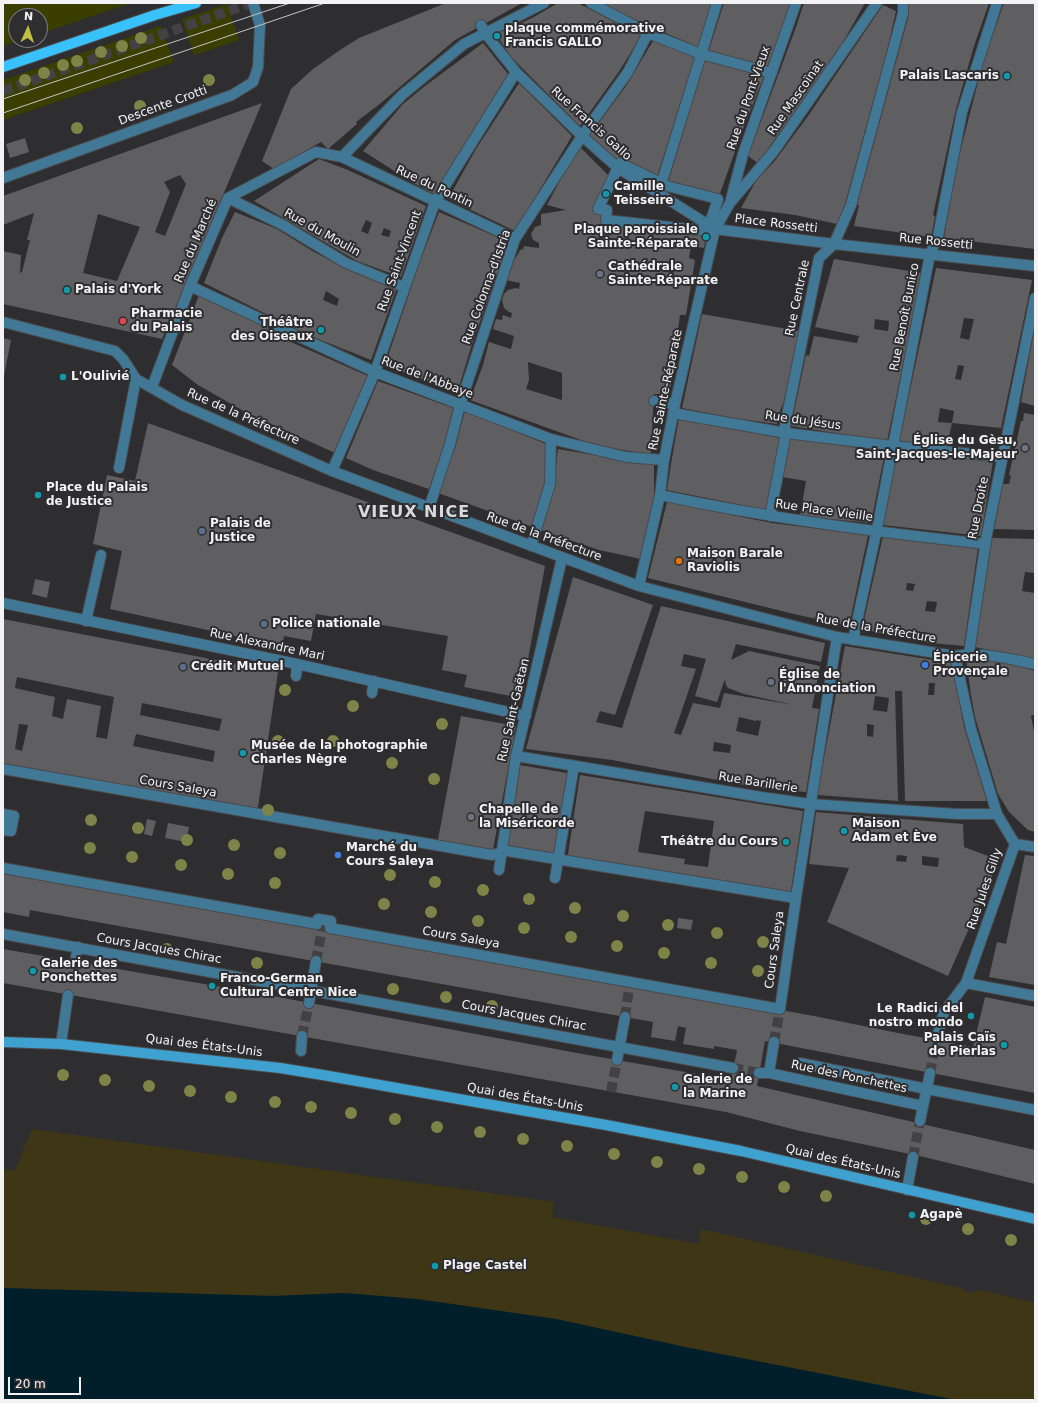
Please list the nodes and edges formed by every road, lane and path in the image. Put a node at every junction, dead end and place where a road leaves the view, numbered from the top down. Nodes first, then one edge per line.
1 (196, 3) edge
2 (253, 3) edge
3 (544, 3) edge
4 (591, 3) edge
5 (717, 3) edge
6 (796, 3) edge
7 (877, 3) edge
8 (903, 3) edge
9 (997, 3) edge
10 (483, 29) junction
11 (648, 33) junction
12 (701, 54) junction
13 (3, 67) edge
14 (516, 72) junction
15 (772, 73) junction
16 (582, 136) junction
17 (342, 157) junction
18 (618, 168) junction
19 (3, 178) edge
20 (661, 183) junction
21 (658, 193) junction
22 (228, 198) junction
23 (435, 202) junction
24 (730, 203) junction
25 (712, 227) junction
26 (515, 239) junction
27 (834, 244) junction
28 (930, 254) junction
29 (1035, 266) edge
30 (190, 286) junction
31 (404, 287) junction
32 (1035, 298) edge
33 (6, 323) edge
34 (375, 372) junction
35 (136, 379) junction
36 (152, 387) junction
37 (654, 401) dead end
38 (460, 404) junction
39 (674, 409) junction
40 (786, 433) junction
41 (551, 439) junction
42 (893, 446) junction
43 (1003, 457) junction
44 (664, 460) junction
45 (119, 468) dead end
46 (332, 471) junction
47 (660, 495) junction
48 (429, 508) junction
49 (770, 516) junction
50 (876, 531) junction
51 (986, 544) junction
52 (531, 546) junction
53 (102, 555) dead end
54 (562, 558) junction
55 (639, 586) junction
56 (3, 603) edge
57 (86, 621) junction
58 (837, 637) junction
59 (853, 640) junction
60 (969, 653) junction
61 (955, 656) junction
62 (297, 664) junction
63 (1035, 664) edge
64 (296, 676) dead end
65 (374, 681) junction
66 (372, 693) dead end
67 (526, 716) junction
68 (516, 756) junction
69 (574, 766) junction
70 (3, 769) edge
71 (810, 804) junction
72 (998, 814) junction
73 (1015, 844) junction
74 (1035, 847) edge
75 (502, 853) junction
76 (559, 860) junction
77 (3, 868) edge
78 (499, 870) dead end
79 (556, 878) dead end
80 (796, 898) junction
81 (3, 934) edge
82 (78, 947) junction
83 (316, 961) tunnel mouth
84 (75, 962) dead end
85 (966, 983) junction
86 (311, 990) junction
87 (68, 995) dead end
88 (1035, 996) edge
89 (309, 1003) tunnel mouth
90 (625, 1017) tunnel mouth
91 (302, 1036) tunnel mouth
92 (936, 1040) tunnel mouth
93 (3, 1042) edge
94 (774, 1042) tunnel mouth
95 (61, 1044) junction
96 (619, 1047) junction
97 (300, 1051) dead end
98 (617, 1060) tunnel mouth
99 (800, 1063) dead end
100 (733, 1068) tunnel mouth
101 (930, 1073) tunnel mouth
102 (927, 1089) junction
103 (923, 1106) junction
104 (1035, 1110) edge
105 (920, 1121) tunnel mouth
106 (913, 1157) tunnel mouth
107 (907, 1190) junction
108 (1035, 1219) edge

1 - 13 main road
2 - 19 street, Descente Crotti
3 - 10 street
4 - 11 street
5 - 12 street
6 - 15 street, Rue du Pont-Vieux
7 - 24 street, Rue Mascoïnat
8 - 27 street, Rue Centrale
9 - 28 street, Rue Benoît Bunico
10 - 14 street, Rue Francis Gallo
10 - 17 street
11 - 12 street
11 - 16 street, Rue Colonna-d'Istria
12 - 15 street
12 - 20 street
14 - 16 street, Rue Francis Gallo
14 - 23 street, Rue Saint-Vincent
15 - 24 street, Rue du Pont-Vieux
16 - 18 street, Rue Francis Gallo
16 - 26 street, Rue Colonna-d'Istria
17 - 22 street, Rue du Marché
17 - 23 street, Rue du Pontin
18 - 20 street
18 - 21 street, Rue Francis Gallo
18 - 25 street
20 - 21 street
20 - 25 street
21 - 25 street, Rue Francis Gallo
22 - 30 street, Rue du Marché
22 - 31 street, Rue du Moulin
23 - 26 street, Rue du Pontin
23 - 31 street, Rue Saint-Vincent
24 - 25 street, Rue Sainte-Réparate
25 - 27 street, Place Rossetti
25 - 39 street, Rue Sainte-Réparate
26 - 38 street, Rue Colonna-d'Istria
27 - 28 street, Rue Rossetti
27 - 40 street, Rue Centrale
28 - 29 street, Rue Rossetti
28 - 42 street, Rue Benoît Bunico
30 - 34 street, Rue de l'Abbaye
30 - 36 street, Rue du Marché
31 - 34 street, Rue Saint-Vincent
32 - 43 street, Rue Droite
33 - 35 street
34 - 38 street, Rue de l'Abbaye
34 - 46 street, Rue Saint-Vincent
35 - 36 street, Rue de la Préfecture
35 - 45 street
36 - 46 street, Rue de la Préfecture
37 - 39 street, Rue du Jésus
38 - 41 street, Rue de l'Abbaye
38 - 48 street, Rue Colonna-d'Istria
39 - 40 street, Rue du Jésus
39 - 44 street, Rue Sainte-Réparate
40 - 42 street, Rue du Jésus
40 - 49 street, Rue Centrale
41 - 44 street, Rue de l'Abbaye
41 - 52 street
42 - 43 street, Rue du Jésus
42 - 50 street, Rue Benoît Bunico
43 - 51 street, Rue Droite
44 - 47 street, Rue Sainte-Réparate
46 - 48 street, Rue de la Préfecture
47 - 49 street, Rue Place Vieille
47 - 55 street, Rue Sainte-Réparate
48 - 52 street, Rue de la Préfecture
49 - 50 street, Rue Place Vieille
50 - 51 street, Rue Place Vieille
50 - 59 street, Rue Benoît Bunico
51 - 60 street, Rue Droite
52 - 54 street, Rue de la Préfecture
53 - 57 street
54 - 55 street, Rue de la Préfecture
54 - 67 street, Rue Saint-Gaëtan
55 - 58 street, Rue de la Préfecture
56 - 57 street, Rue Alexandre Mari
57 - 62 street, Rue Alexandre Mari
58 - 59 street, Rue de la Préfecture
58 - 71 street
59 - 61 street, Rue de la Préfecture
60 - 61 street, Rue de la Préfecture
60 - 63 street
61 - 72 street, Rue Jules Gilly
62 - 64 street
62 - 65 street, Rue Alexandre Mari
65 - 66 street
65 - 67 street, Rue Alexandre Mari
67 - 68 street, Rue Saint-Gaëtan
68 - 69 street, Rue Barillerie
68 - 75 street, Rue Saint-Gaëtan
69 - 71 street, Rue Barillerie
69 - 76 street
70 - 75 street, Cours Saleya
71 - 72 street, Rue Barillerie
71 - 80 street
72 - 73 street, Rue Jules Gilly
73 - 74 street
73 - 85 street, Rue Jules Gilly
75 - 76 street, Cours Saleya
75 - 78 street, Rue Saint-Gaëtan
76 - 79 street
76 - 80 street, Cours Saleya
77 - 80 street, Cours Saleya
81 - 82 street, Cours Jacques Chirac
82 - 84 street
82 - 86 street, Cours Jacques Chirac
83 - 86 street
85 - 88 street
85 - 92 street, Rue Jules Gilly
86 - 89 street
86 - 96 street, Cours Jacques Chirac
87 - 95 street
90 - 96 street
91 - 97 street
93 - 95 main road, Quai des États-Unis
94 - 103 street, Rue des Ponchettes
95 - 107 main road, Quai des États-Unis
96 - 98 street
96 - 100 street, Cours Jacques Chirac
99 - 102 street
101 - 102 street
102 - 103 street
102 - 104 street
103 - 105 street
106 - 107 street
107 - 108 main road, Quai des États-Unis

